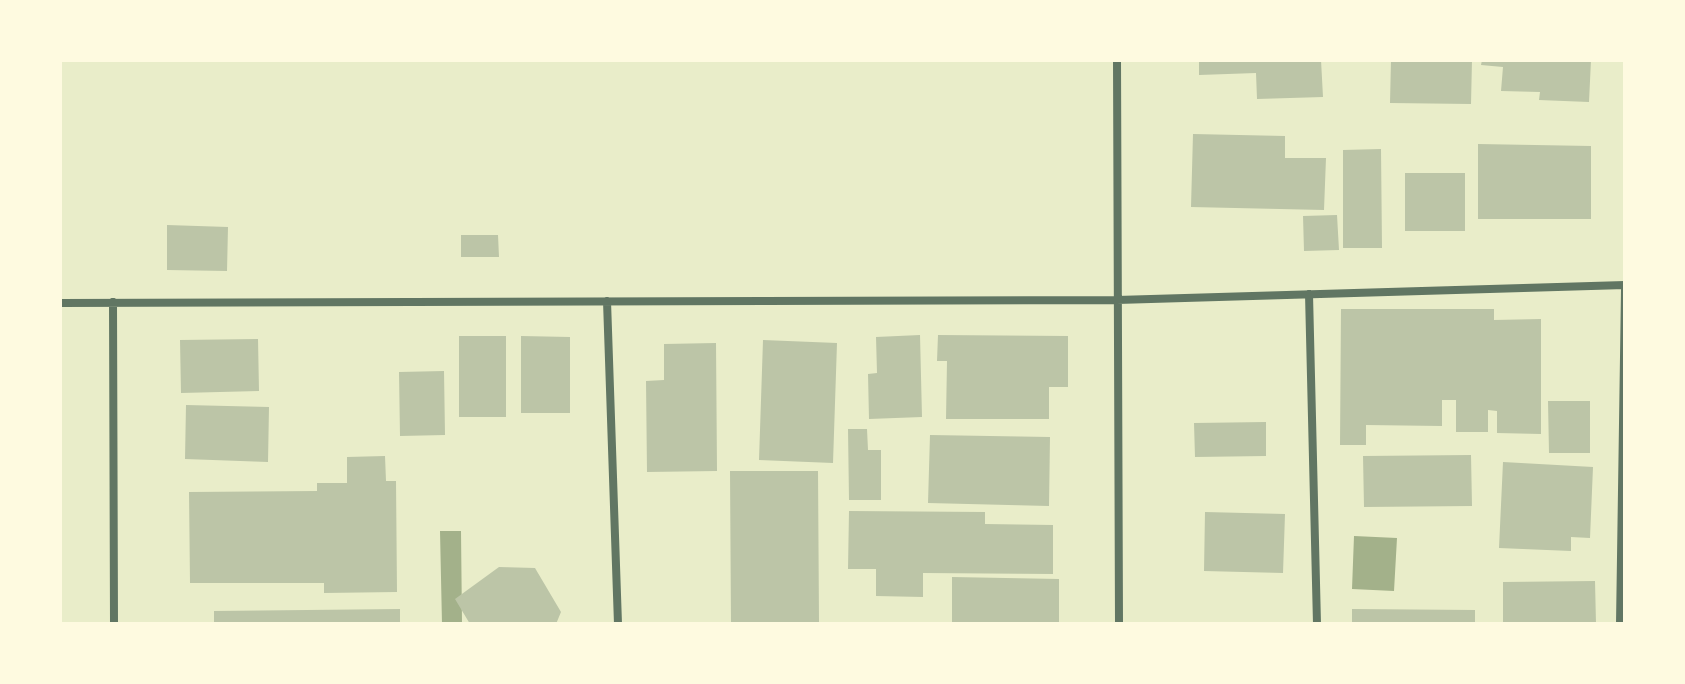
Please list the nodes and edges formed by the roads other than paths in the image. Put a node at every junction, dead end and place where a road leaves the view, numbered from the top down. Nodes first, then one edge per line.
1 (1117, 60) edge
2 (1625, 287) edge
3 (1309, 294) junction
4 (1117, 300) junction
5 (607, 301) junction
6 (113, 302) junction
7 (60, 303) edge
8 (114, 624) edge
9 (618, 624) edge
10 (1119, 624) edge
11 (1317, 624) edge
12 (1620, 624) edge

1 - 4 street
2 - 3 street
2 - 12 street
3 - 4 street
3 - 11 street
4 - 5 street
4 - 10 street
5 - 6 street
5 - 9 street
6 - 7 street
6 - 8 street

